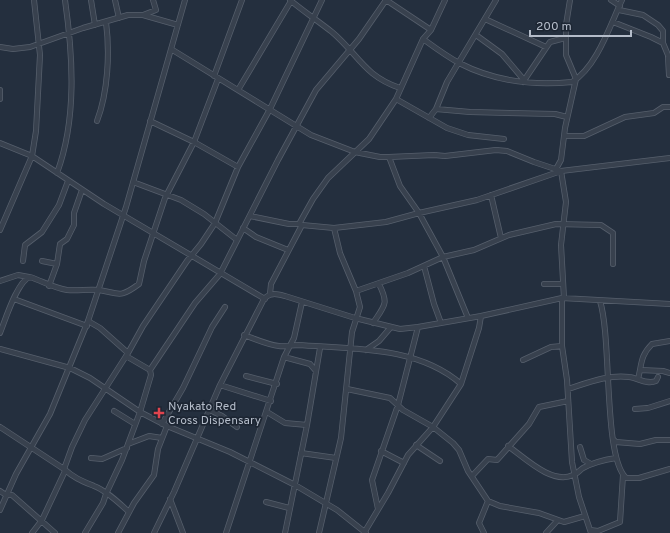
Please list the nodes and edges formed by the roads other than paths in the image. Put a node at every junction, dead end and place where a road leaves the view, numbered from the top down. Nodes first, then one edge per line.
1 (34, 0) edge
2 (65, 0) edge
3 (91, 0) edge
4 (115, 0) edge
5 (153, 0) edge
6 (185, 0) edge
7 (242, 0) edge
8 (322, 0) edge
9 (386, 0) edge
10 (445, 0) edge
11 (495, 0) edge
12 (570, 0) edge
13 (610, 0) edge
14 (622, 0) edge
15 (290, 1) edge
16 (619, 8) junction
17 (143, 15) junction
18 (118, 18) junction
19 (313, 18) junction
20 (485, 19) junction
21 (106, 22) junction
22 (613, 22) junction
23 (95, 25) junction
24 (178, 25) junction
25 (431, 30) junction
26 (69, 33) junction
27 (476, 35) junction
28 (565, 38) junction
29 (422, 39) junction
30 (662, 43) junction
31 (39, 44) junction
32 (0, 47) edge
33 (546, 47) junction
34 (170, 49) junction
35 (350, 50) junction
36 (669, 58) edge
37 (459, 63) junction
38 (669, 75) dead end
39 (216, 78) junction
40 (576, 79) junction
41 (523, 81) junction
42 (400, 88) junction
43 (0, 90) edge
44 (238, 90) junction
45 (0, 99) edge
46 (396, 99) junction
47 (670, 107) edge
48 (270, 109) junction
49 (436, 109) junction
50 (567, 117) junction
51 (429, 118) junction
52 (97, 121) dead end
53 (150, 122) junction
54 (296, 126) junction
55 (564, 136) junction
56 (504, 139) dead end
57 (194, 142) junction
58 (0, 143) edge
59 (355, 152) junction
60 (32, 156) junction
61 (389, 157) junction
62 (670, 158) edge
63 (238, 167) junction
64 (559, 170) junction
65 (57, 173) junction
66 (68, 181) junction
67 (133, 182) junction
68 (82, 190) junction
69 (167, 194) junction
70 (491, 195) junction
71 (418, 213) junction
72 (123, 216) junction
73 (250, 216) junction
74 (215, 223) junction
75 (563, 223) junction
76 (301, 224) junction
77 (244, 228) junction
78 (334, 228) junction
79 (0, 230) edge
80 (153, 234) junction
81 (501, 238) junction
82 (237, 240) junction
83 (288, 250) junction
84 (192, 256) junction
85 (443, 257) junction
86 (23, 261) dead end
87 (42, 261) dead end
88 (57, 264) junction
89 (613, 264) dead end
90 (424, 266) junction
91 (220, 274) junction
92 (30, 277) junction
93 (0, 281) edge
94 (379, 284) junction
95 (544, 284) dead end
96 (562, 284) junction
97 (49, 286) junction
98 (99, 290) junction
99 (356, 291) junction
100 (270, 294) junction
101 (563, 298) junction
102 (14, 299) junction
103 (265, 299) junction
104 (600, 301) junction
105 (302, 302) junction
106 (670, 304) edge
107 (225, 307) dead end
108 (481, 316) junction
109 (355, 318) junction
110 (468, 318) junction
111 (373, 323) junction
112 (442, 323) junction
113 (87, 324) junction
114 (391, 327) junction
115 (418, 327) junction
116 (0, 333) edge
117 (244, 335) junction
118 (670, 341) edge
119 (291, 346) junction
120 (562, 346) junction
121 (320, 348) junction
122 (0, 349) edge
123 (350, 349) junction
124 (365, 350) junction
125 (127, 354) junction
126 (284, 357) junction
127 (411, 358) junction
128 (523, 360) dead end
129 (70, 368) junction
130 (150, 370) junction
131 (316, 370) junction
132 (640, 370) junction
133 (670, 373) edge
134 (246, 376) dead end
135 (609, 377) junction
136 (658, 377) dead end
137 (638, 379) junction
138 (277, 384) junction
139 (461, 384) junction
140 (220, 385) junction
141 (105, 388) junction
142 (347, 389) junction
143 (568, 389) junction
144 (271, 401) junction
145 (568, 401) junction
146 (670, 402) edge
147 (398, 405) junction
148 (635, 409) dead end
149 (210, 410) junction
150 (114, 411) dead end
151 (140, 412) junction
152 (267, 412) junction
153 (135, 424) junction
154 (162, 424) junction
155 (307, 425) junction
156 (167, 426) junction
157 (0, 427) edge
158 (237, 427) dead end
159 (433, 427) junction
160 (197, 437) junction
161 (162, 438) junction
162 (613, 439) junction
163 (670, 440) edge
164 (416, 445) junction
165 (128, 446) junction
166 (508, 446) junction
167 (580, 446) dead end
168 (32, 447) junction
169 (381, 451) junction
170 (301, 453) junction
171 (91, 458) dead end
172 (336, 458) junction
173 (616, 458) junction
174 (440, 461) dead end
175 (249, 462) junction
176 (404, 463) junction
177 (591, 464) junction
178 (670, 468) edge
179 (64, 470) junction
180 (575, 475) junction
181 (623, 475) junction
182 (472, 476) junction
183 (295, 485) junction
184 (0, 491) edge
185 (106, 494) junction
186 (6, 495) junction
187 (170, 499) junction
188 (488, 501) junction
189 (266, 502) dead end
190 (325, 502) junction
191 (289, 508) junction
192 (0, 510) edge
193 (378, 510) junction
194 (129, 512) junction
195 (585, 516) junction
196 (42, 520) junction
197 (557, 521) junction
198 (591, 531) edge
199 (32, 533) edge
200 (55, 533) edge
201 (85, 533) edge
202 (118, 533) edge
203 (154, 533) edge
204 (183, 533) edge
205 (226, 533) edge
206 (284, 533) edge
207 (319, 533) edge
208 (365, 533) edge
209 (484, 533) edge
210 (546, 533) edge

1 - 31 street
2 - 26 street
3 - 23 street
4 - 18 street
5 - 17 street
6 - 24 street
7 - 39 street
8 - 19 street
9 - 25 street
9 - 35 street
10 - 25 street
11 - 20 street
12 - 28 street
13 - 16 street
14 - 16 street
15 - 19 street
15 - 44 street
16 - 22 street
16 - 30 street
17 - 18 street
17 - 24 street
18 - 21 street
19 - 35 street
19 - 48 street
20 - 27 street
20 - 33 street
21 - 23 street
21 - 52 street
22 - 30 street
22 - 40 street
23 - 26 street
24 - 34 street
25 - 29 street
26 - 31 street
26 - 65 street
27 - 37 street
27 - 41 street
28 - 33 street
28 - 40 street
29 - 37 street
29 - 42 street
30 - 36 street
31 - 32 street
31 - 60 street
33 - 41 street
34 - 39 street
34 - 53 street
35 - 42 street
35 - 54 street
36 - 38 street
37 - 41 street
37 - 49 street
39 - 44 street
39 - 57 street
40 - 41 street
40 - 50 street
42 - 46 street
43 - 45 street
44 - 48 street
46 - 51 street
46 - 59 street
47 - 55 street
48 - 54 street
48 - 63 street
49 - 50 street
49 - 51 street
50 - 55 street
51 - 56 street
53 - 57 street
53 - 67 street
54 - 59 street
54 - 73 street
55 - 64 street
57 - 63 street
57 - 69 street
58 - 60 street
59 - 61 street
59 - 76 street
60 - 65 street
60 - 79 street
61 - 64 street
61 - 71 street
62 - 64 street
63 - 74 street
64 - 70 street
64 - 75 street
65 - 66 street
66 - 68 street
66 - 86 street
67 - 69 street
67 - 72 street
68 - 72 street
68 - 88 street
69 - 74 street
69 - 80 street
70 - 71 street
70 - 81 street
71 - 78 street
71 - 85 street
72 - 80 street
72 - 98 street
73 - 76 street
73 - 77 street
74 - 82 street
74 - 84 street
75 - 81 street
75 - 89 street
75 - 96 street
76 - 78 street
76 - 83 street
77 - 82 street
77 - 83 street
78 - 99 street
80 - 84 street
80 - 98 street
81 - 85 street
82 - 91 street
83 - 100 street
84 - 91 street
84 - 125 street
85 - 90 street
85 - 110 street
87 - 88 street
88 - 97 street
90 - 94 street
90 - 112 street
91 - 103 street
91 - 130 street
92 - 93 street
92 - 97 street
92 - 102 street
94 - 99 street
94 - 111 street
95 - 96 street
96 - 101 street
97 - 98 street
98 - 113 street
99 - 109 street
100 - 103 street
100 - 105 street
101 - 104 street
101 - 108 street
101 - 120 street
102 - 113 street
102 - 116 street
103 - 117 street
104 - 106 street
104 - 135 street
105 - 109 street
105 - 119 street
107 - 154 street
108 - 110 street
108 - 139 street
109 - 111 street
109 - 123 street
110 - 112 street
111 - 114 street
112 - 115 street
113 - 125 street
113 - 129 street
114 - 115 street
114 - 124 street
115 - 127 street
117 - 119 street
117 - 140 street
118 - 132 street
119 - 121 street
119 - 126 street
120 - 128 street
120 - 143 street
121 - 123 street
121 - 131 street
122 - 129 street
123 - 124 street
123 - 142 street
124 - 127 street
125 - 130 street
125 - 141 street
126 - 131 street
126 - 138 street
127 - 139 street
127 - 147 street
129 - 141 street
129 - 168 street
130 - 151 street
131 - 155 street
132 - 133 street
132 - 137 street
134 - 138 street
135 - 137 street
135 - 143 street
135 - 162 street
136 - 137 street
138 - 144 street
139 - 159 street
140 - 144 street
140 - 149 street
141 - 151 street
141 - 179 street
142 - 147 street
142 - 172 street
143 - 145 street
144 - 152 street
145 - 166 street
145 - 180 street
146 - 148 street
147 - 159 street
147 - 169 street
149 - 158 street
149 - 160 street
150 - 153 street
151 - 153 street
151 - 154 street
152 - 155 street
152 - 175 street
153 - 165 street
154 - 156 street
155 - 170 street
156 - 160 street
156 - 161 street
157 - 168 street
159 - 164 street
159 - 182 street
160 - 175 street
160 - 187 street
161 - 165 street
161 - 194 street
162 - 163 street
162 - 173 street
164 - 174 street
164 - 176 street
165 - 171 street
165 - 185 street
166 - 180 street
166 - 182 street
167 - 177 street
168 - 179 street
168 - 186 street
169 - 176 street
169 - 193 street
170 - 172 street
170 - 183 street
172 - 190 street
173 - 177 street
173 - 181 street
175 - 183 street
175 - 205 street
176 - 193 street
177 - 180 street
178 - 181 street
179 - 185 street
179 - 196 street
180 - 195 street
181 - 198 street
182 - 188 street
183 - 190 street
183 - 191 street
184 - 186 street
185 - 194 street
185 - 201 street
186 - 192 street
186 - 196 street
187 - 203 street
187 - 204 street
188 - 197 street
188 - 209 street
189 - 191 street
190 - 207 street
190 - 208 street
191 - 206 street
193 - 208 street
194 - 202 street
195 - 197 street
195 - 198 street
196 - 199 street
196 - 200 street
197 - 210 street

